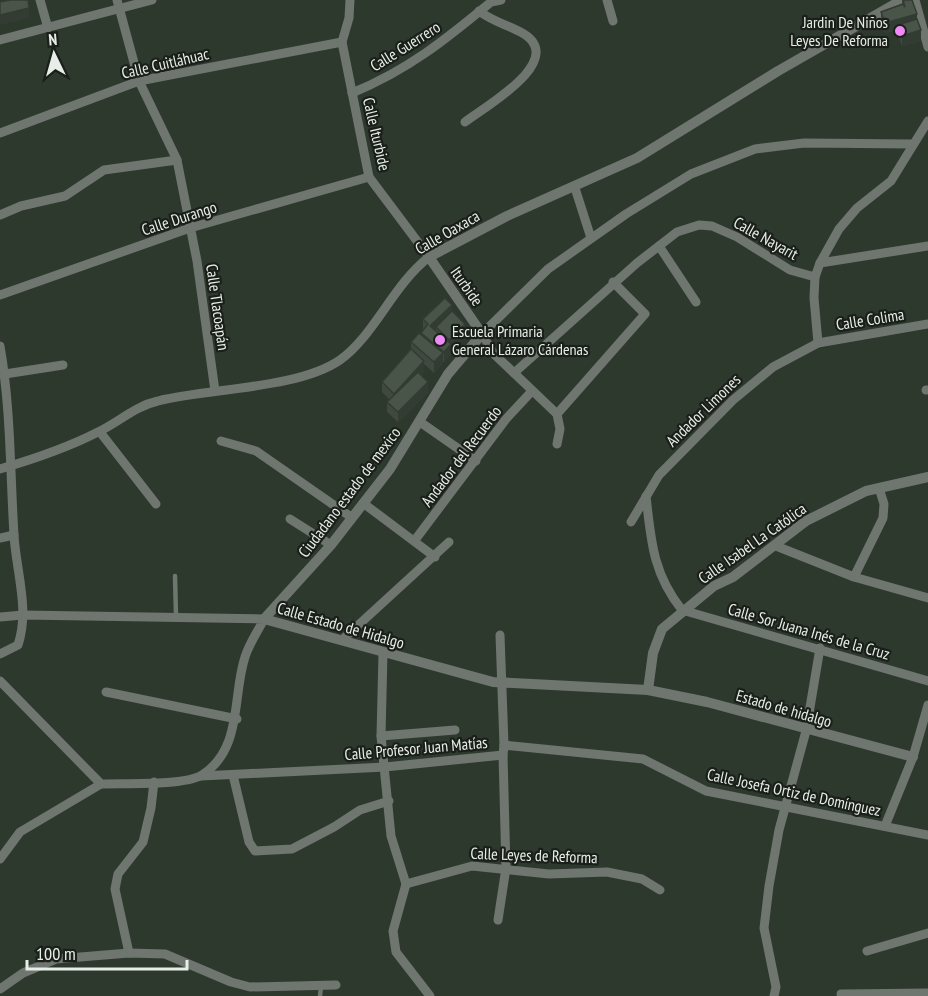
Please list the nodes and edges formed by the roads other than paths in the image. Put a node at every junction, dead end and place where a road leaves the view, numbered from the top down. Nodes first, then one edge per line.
1 (40, 0) edge
2 (152, 0) edge
3 (350, 0) edge
4 (607, 0) edge
5 (902, 0) edge
6 (915, 0) edge
7 (493, 1) edge
8 (118, 5) edge
9 (479, 11) junction
10 (613, 21) dead end
11 (48, 28) junction
12 (0, 40) edge
13 (342, 42) junction
14 (928, 47) edge
15 (140, 81) junction
16 (352, 93) junction
17 (928, 121) edge
18 (465, 122) dead end
19 (0, 133) edge
20 (912, 144) junction
21 (177, 160) junction
22 (369, 177) junction
23 (575, 188) junction
24 (0, 215) edge
25 (190, 228) junction
26 (591, 238) junction
27 (659, 246) junction
28 (928, 246) edge
29 (429, 257) junction
30 (820, 263) junction
31 (815, 277) junction
32 (613, 282) junction
33 (0, 295) edge
34 (696, 302) dead end
35 (928, 324) edge
36 (482, 334) junction
37 (818, 343) junction
38 (0, 346) edge
39 (63, 365) dead end
40 (514, 373) junction
41 (5, 374) junction
42 (215, 391) junction
43 (532, 391) junction
44 (556, 414) junction
45 (420, 422) junction
46 (100, 432) junction
47 (221, 441) dead end
48 (557, 444) dead end
49 (476, 461) junction
50 (13, 465) junction
51 (0, 469) edge
52 (928, 477) edge
53 (879, 488) junction
54 (646, 496) junction
55 (363, 503) junction
56 (156, 504) dead end
57 (351, 517) junction
58 (290, 519) dead end
59 (631, 522) dead end
60 (14, 535) junction
61 (0, 538) edge
62 (415, 540) junction
63 (449, 542) dead end
64 (331, 545) junction
65 (776, 546) junction
66 (435, 557) junction
67 (175, 576) dead end
68 (854, 577) junction
69 (928, 598) edge
70 (682, 610) junction
71 (23, 615) junction
72 (176, 616) junction
73 (0, 617) edge
74 (264, 619) junction
75 (500, 635) dead end
76 (342, 640) junction
77 (820, 648) junction
78 (384, 653) junction
79 (0, 654) edge
80 (0, 681) edge
81 (928, 681) edge
82 (501, 682) junction
83 (648, 690) junction
84 (106, 692) dead end
85 (928, 705) edge
86 (237, 719) junction
87 (455, 730) dead end
88 (806, 731) junction
89 (381, 735) junction
90 (504, 750) junction
91 (913, 757) junction
92 (385, 767) junction
93 (658, 767) joint
94 (233, 775) junction
95 (201, 776) junction
96 (154, 782) junction
97 (101, 784) junction
98 (388, 801) junction
99 (788, 807) junction
100 (885, 826) junction
101 (928, 836) edge
102 (0, 860) edge
103 (506, 867) junction
104 (406, 884) junction
105 (660, 890) dead end
106 (498, 920) dead end
107 (928, 933) edge
108 (867, 951) dead end
109 (129, 953) junction
110 (336, 985) dead end
111 (0, 990) edge
112 (321, 991) edge
113 (250, 992) edge
114 (928, 993) edge
115 (841, 994) dead end
116 (4, 996) edge
117 (430, 996) edge
118 (774, 996) edge

1 - 11 street
2 - 8 street
3 - 13 street, Calle Iturbide
4 - 10 street
5 - 23 street, Calle Oaxaca
6 - 14 street
7 - 9 street, Calle Guerrero
8 - 11 street
8 - 15 street, Calle Tlacoapán
9 - 16 street, Calle Guerrero
9 - 18 street
11 - 12 street
13 - 15 street, Calle Cuitláhuac
13 - 16 street, Calle Iturbide
15 - 19 street, Calle Cuitláhuac
15 - 21 street, Calle Tlacoapán
16 - 22 street, Calle Iturbide
17 - 20 street
20 - 26 street, Ciudadano estado de mexico
20 - 30 street
21 - 24 street
21 - 25 street, Calle Tlacoapán
22 - 25 street, Calle Durango
22 - 29 street, Calle Iturbide
23 - 26 street
23 - 29 street, Calle Oaxaca
25 - 33 street, Calle Durango
25 - 42 street, Calle Tlacoapán
26 - 36 street, Ciudadano estado de mexico
27 - 31 street, Calle Nayarit
27 - 32 street, Calle Nayarit
27 - 34 street
28 - 30 street
29 - 36 street, Iturbide
29 - 42 street, Calle Oaxaca
30 - 31 street
31 - 37 street
32 - 40 street, Calle Nayarit
32 - 44 street
35 - 37 street, Calle Colima
36 - 40 street, Iturbide
36 - 45 street, Ciudadano estado de mexico
37 - 54 street, Andador Limones
38 - 41 street
39 - 41 street
40 - 43 street, Iturbide
41 - 50 street
42 - 46 street, Calle Oaxaca
43 - 44 street, Iturbide
43 - 49 street, Andador del Recuerdo
44 - 48 street
45 - 49 street
45 - 55 street, Ciudadano estado de mexico
46 - 50 street, Calle Oaxaca
46 - 56 street
47 - 57 street
49 - 62 street, Andador del Recuerdo
50 - 51 street, Calle Oaxaca
50 - 60 street
52 - 53 street, Calle Isabel La Católica
53 - 65 street, Calle Isabel La Católica
53 - 68 street
54 - 59 street, Andador Limones
54 - 70 street
55 - 57 street, Ciudadano estado de mexico
55 - 62 street
57 - 64 street, Ciudadano estado de mexico
58 - 64 street
60 - 61 street
60 - 71 street
62 - 66 street
63 - 66 street
64 - 74 street, Ciudadano estado de mexico
65 - 68 street
65 - 70 street, Calle Isabel La Católica
66 - 76 street
67 - 72 lane
68 - 69 street
70 - 77 street, Calle Sor Juana Inés de la Cruz
70 - 83 street, Calle Isabel La Católica
71 - 72 street, Calle Estado de Hidalgo
71 - 73 street, Calle Estado de Hidalgo
71 - 79 street
72 - 74 street, Calle Estado de Hidalgo
74 - 76 street, Calle Estado de Hidalgo
74 - 86 street, Ciudadano estado de mexico
75 - 82 street
76 - 78 street, Calle Estado de Hidalgo
77 - 81 street, Calle Sor Juana Inés de la Cruz
77 - 88 street
78 - 82 street, Calle Estado de Hidalgo
78 - 89 street
80 - 97 street
82 - 83 street, Calle Estado de Hidalgo
82 - 90 street
83 - 88 street, Estado de hidalgo
84 - 86 street
85 - 91 street
86 - 95 street, Ciudadano estado de mexico
87 - 89 street
88 - 91 street, Estado de hidalgo
88 - 99 street
89 - 92 street
90 - 92 street, Calle Profesor Juan Matías
90 - 93 street, Calle Profesor Juan Matías
90 - 103 street
91 - 100 street
92 - 94 street, Calle Profesor Juan Matías
92 - 98 street
93 - 99 street, Calle Josefa Ortiz de Domínguez
94 - 95 street, Calle Profesor Juan Matías
94 - 98 street
95 - 96 street
96 - 97 street
96 - 109 street
97 - 102 street
98 - 104 street
99 - 100 street, Calle Josefa Ortiz de Domínguez
99 - 118 street
100 - 101 street, Calle Josefa Ortiz de Domínguez
103 - 104 street, Calle Leyes de Reforma
103 - 105 street, Calle Leyes de Reforma
103 - 106 street
104 - 117 street
107 - 108 street
109 - 111 street
109 - 113 street
110 - 112 street
111 - 116 street
112 - 113 street
114 - 115 street

